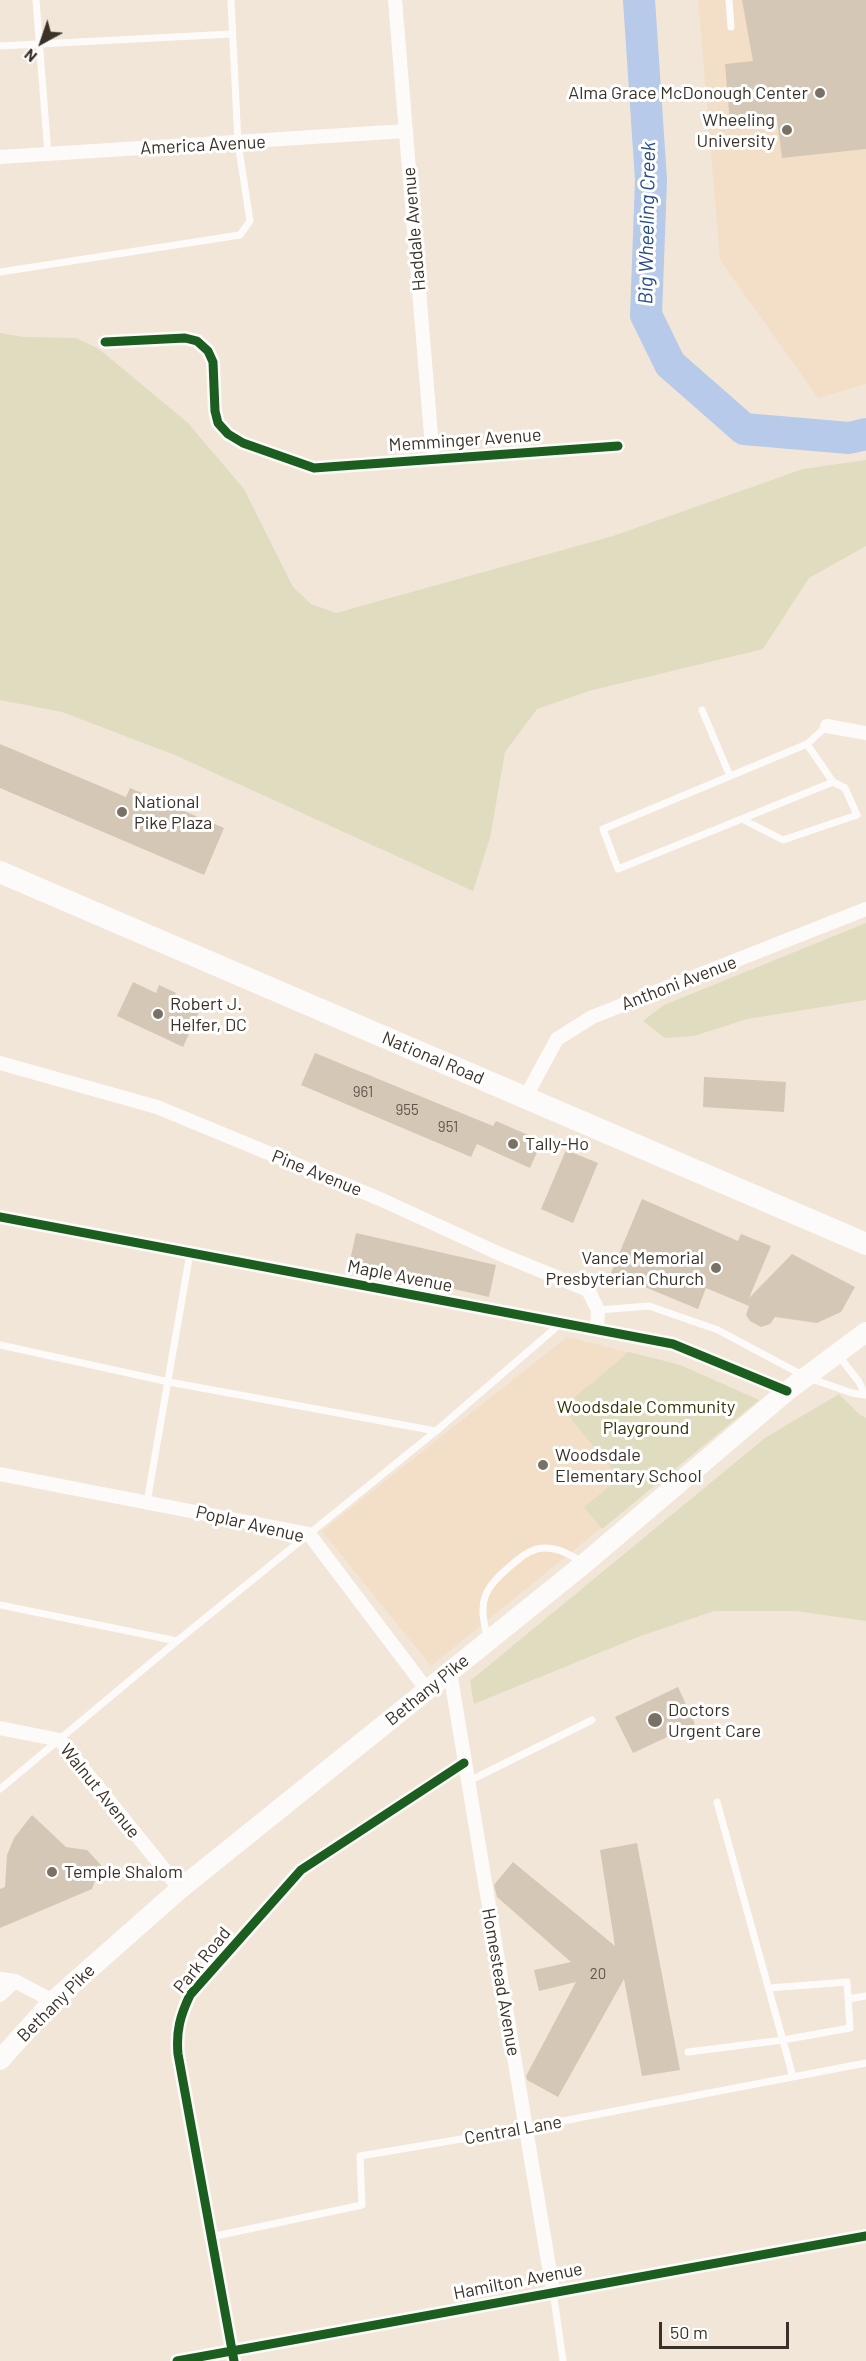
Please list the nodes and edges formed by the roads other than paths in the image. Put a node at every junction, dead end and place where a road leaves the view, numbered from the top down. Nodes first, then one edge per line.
1 (36, 0) edge
2 (231, 0) edge
3 (395, 0) edge
4 (729, 0) edge
5 (731, 27) dead end
6 (232, 34) junction
7 (39, 44) junction
8 (0, 46) edge
9 (406, 131) junction
10 (238, 143) junction
11 (48, 154) junction
12 (0, 157) edge
13 (0, 272) edge
14 (105, 342) dead end
15 (618, 446) dead end
16 (433, 459) junction
17 (702, 710) dead end
18 (827, 726) joint
19 (866, 733) edge
20 (807, 744) junction
21 (730, 776) junction
22 (833, 782) junction
23 (742, 819) junction
24 (0, 872) edge
25 (866, 909) edge
26 (0, 1063) edge
27 (525, 1098) junction
28 (0, 1217) edge
29 (866, 1244) edge
30 (190, 1253) junction
31 (598, 1310) junction
32 (562, 1322) junction
33 (597, 1329) junction
34 (866, 1332) edge
35 (0, 1346) edge
36 (837, 1354) junction
37 (806, 1377) junction
38 (169, 1382) junction
39 (788, 1391) junction
40 (866, 1396) edge
41 (436, 1431) junction
42 (0, 1474) edge
43 (147, 1502) junction
44 (309, 1534) junction
45 (585, 1563) junction
46 (0, 1605) edge
47 (177, 1641) junction
48 (489, 1641) junction
49 (450, 1672) junction
50 (427, 1690) junction
51 (592, 1720) dead end
52 (0, 1728) edge
53 (60, 1740) junction
54 (464, 1763) junction
55 (467, 1782) junction
56 (0, 1789) edge
57 (717, 1802) dead end
58 (180, 1889) junction
59 (0, 1979) edge
60 (15, 1981) junction
61 (769, 1988) junction
62 (0, 1995) edge
63 (866, 1996) edge
64 (848, 1999) junction
65 (53, 2001) junction
66 (783, 2040) junction
67 (687, 2052) dead end
68 (0, 2060) edge
69 (866, 2063) edge
70 (794, 2077) junction
71 (525, 2128) junction
72 (866, 2236) edge
73 (211, 2237) junction
74 (553, 2291) junction
75 (233, 2357) edge
76 (177, 2361) edge
77 (563, 2361) edge

1 - 7 lane
2 - 6 lane
3 - 9 street, Haddale Avenue
4 - 5 lane
6 - 7 lane
6 - 10 lane
7 - 8 lane
7 - 11 lane
9 - 10 street, America Avenue
9 - 16 street, Haddale Avenue
10 - 11 street, America Avenue
10 - 13 lane
11 - 12 street, America Avenue
14 - 16 street, Memminger Avenue
15 - 16 street, Memminger Avenue
17 - 21 lane
18 - 19 street
18 - 20 lane
20 - 21 lane
20 - 22 lane
21 - 23 lane
22 - 23 lane
22 - 23 lane
24 - 27 main road, National Road
25 - 27 street, Anthoni Avenue
26 - 31 street, Pine Avenue
27 - 29 main road, National Road
28 - 30 street, Maple Avenue
30 - 32 street, Maple Avenue
30 - 38 lane
31 - 33 street
31 - 37 lane
32 - 33 street, Maple Avenue
32 - 41 lane
33 - 39 street, Maple Avenue
34 - 36 main road, Bethany Pike
35 - 38 lane
36 - 37 main road, Bethany Pike
36 - 40 lane
37 - 39 main road, Bethany Pike
37 - 40 lane
38 - 41 lane
38 - 43 lane
39 - 45 main road, Bethany Pike
41 - 44 lane
42 - 43 street, Poplar Avenue
43 - 44 street, Poplar Avenue
44 - 47 lane
44 - 50 street, Poplar Avenue
45 - 48 main road, Bethany Pike
45 - 48 lane
46 - 47 lane
47 - 53 lane
48 - 49 main road, Bethany Pike
49 - 50 main road, Bethany Pike
49 - 54 street, Homestead Avenue
50 - 58 main road, Bethany Pike
51 - 55 lane
52 - 53 street, Walnut Avenue
53 - 56 lane
53 - 58 street, Walnut Avenue
54 - 55 street, Homestead Avenue
54 - 73 street, Park Road
55 - 71 street, Homestead Avenue
57 - 61 lane
58 - 65 main road, Bethany Pike
59 - 60 street
60 - 62 street
60 - 65 street
61 - 64 lane
61 - 66 lane
63 - 64 lane
64 - 66 lane
65 - 68 main road, Bethany Pike
66 - 67 lane
66 - 70 lane
69 - 70 lane, Central Lane
70 - 71 lane, Central Lane
71 - 73 lane, Central Lane
71 - 74 street, Homestead Avenue
72 - 74 street, Hamilton Avenue
73 - 75 street, Park Road
74 - 75 street, Hamilton Avenue
74 - 77 lane
75 - 76 street, Hamilton Avenue

